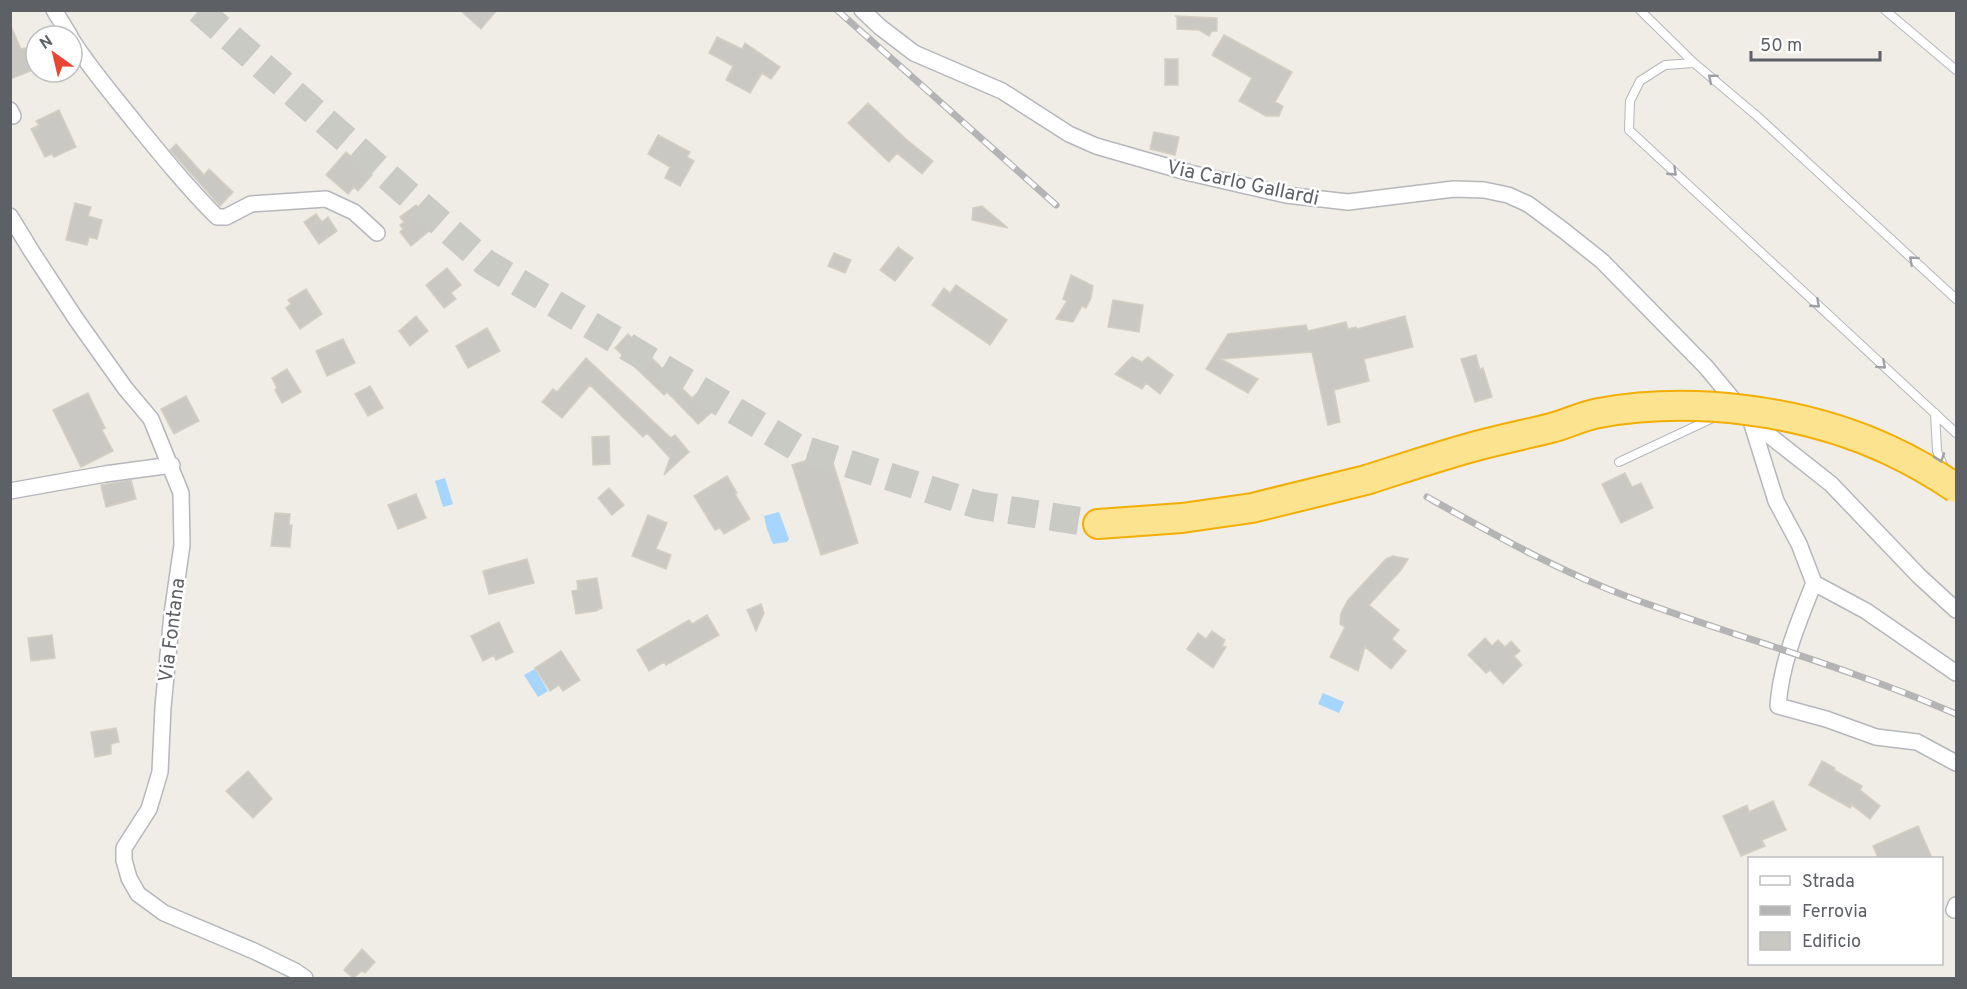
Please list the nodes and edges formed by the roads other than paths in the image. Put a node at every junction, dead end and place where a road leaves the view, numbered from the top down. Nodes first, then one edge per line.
1 (54, 10) edge
2 (862, 10) edge
3 (1640, 10) edge
4 (1884, 10) edge
5 (62, 24) edge
6 (84, 59) edge
7 (1694, 63) junction
8 (1956, 70) edge
9 (10, 216) edge
10 (377, 233) dead end
11 (1956, 299) edge
12 (1737, 405) junction
13 (1935, 413) junction
14 (1751, 421) junction
15 (1956, 433) edge
16 (1619, 462) dead end
17 (172, 465) junction
18 (1956, 488) edge
19 (10, 491) edge
20 (1956, 500) edge
21 (1098, 524) tunnel mouth
22 (1814, 583) junction
23 (1956, 610) edge
24 (1956, 673) edge
25 (1956, 763) edge
26 (305, 978) edge

1 - 5 street
2 - 12 street, Via Carlo Gallardi
3 - 7 lane
4 - 8 lane
6 - 10 street
11 -> 7 lane
7 -> 13 lane
9 - 17 street, Via Fontana
12 - 14 street, Via Carlo Gallardi
12 - 16 lane
13 - 15 lane
13 -> 20 lane
14 - 22 street
14 - 23 street
17 - 19 street
17 - 26 street, Via Fontana
18 - 21 highway, bridge
22 - 24 street
22 - 25 street

